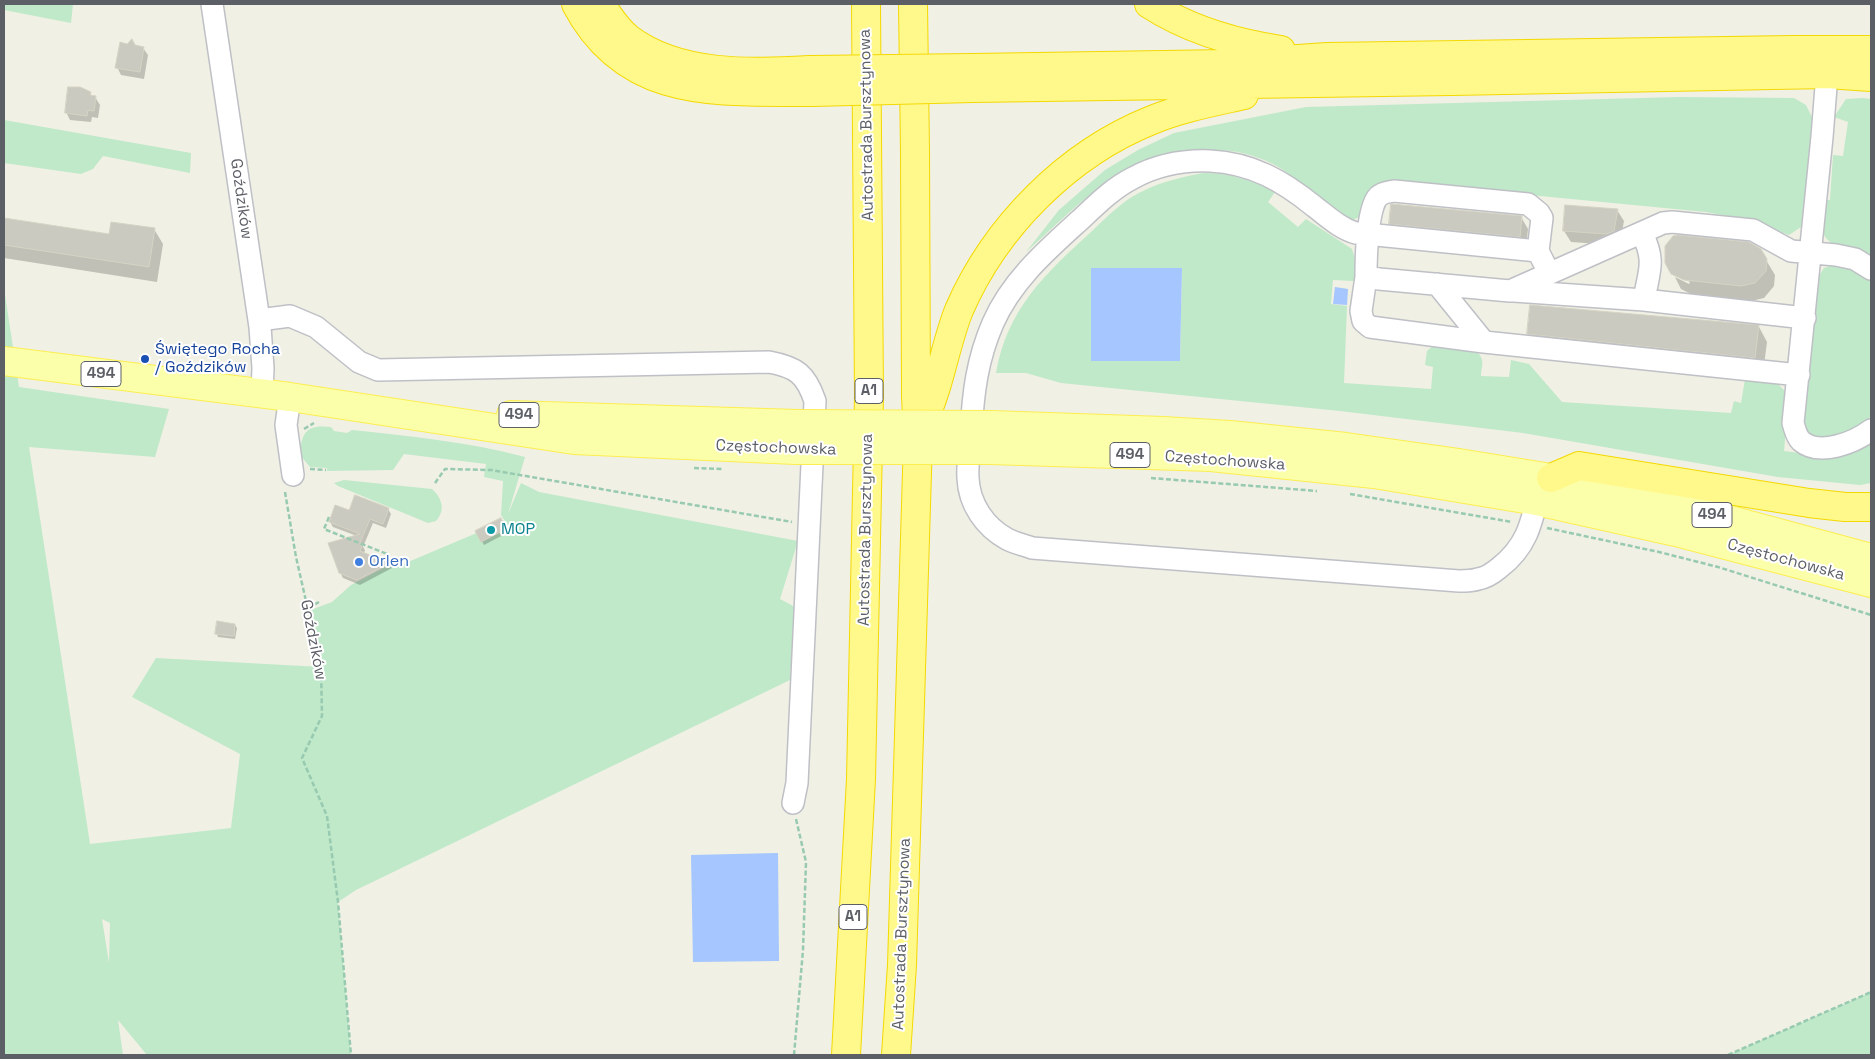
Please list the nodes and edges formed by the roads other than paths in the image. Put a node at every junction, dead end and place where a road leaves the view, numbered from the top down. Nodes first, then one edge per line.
1 (212, 4) edge
2 (576, 4) edge
3 (600, 4) edge
4 (866, 4) edge
5 (913, 4) edge
6 (1149, 4) edge
7 (1871, 50) edge
8 (1327, 57) junction
9 (1827, 74) junction
10 (1871, 76) edge
11 (973, 78) junction
12 (812, 81) junction
13 (1296, 82) junction
14 (1642, 233) junction
15 (1368, 234) junction
16 (1538, 251) junction
17 (1811, 252) junction
18 (1871, 269) edge
19 (1549, 273) junction
20 (1366, 277) junction
21 (1437, 284) junction
22 (1510, 291) junction
23 (1644, 300) junction
24 (1805, 318) junction
25 (259, 320) junction
26 (1484, 342) junction
27 (4, 361) edge
28 (1799, 374) junction
29 (262, 394) junction
30 (290, 397) junction
31 (1871, 430) edge
32 (918, 439) junction
33 (293, 475) road end
34 (1540, 495) junction
35 (1871, 507) edge
36 (1871, 558) edge
37 (1871, 583) edge
38 (793, 803) road end
39 (846, 1055) edge
40 (896, 1055) edge

1 - 25 street, Goździków
2 - 12 highway
3 - 12 highway
4 - 39 highway, Autostrada Bursztynowa / A1
5 - 32 highway, Autostrada Bursztynowa
6 - 8 highway
7 - 8 highway
8 - 11 highway
9 - 10 highway
9 - 13 highway
9 - 17 street
11 - 12 highway, bridge
11 - 13 highway
13 - 32 highway
14 - 17 street
14 - 19 street
14 - 23 street
15 - 16 street
15 - 16 street
15 - 20 street
15 - 34 street
16 - 19 street
17 - 18 street
17 - 24 street
19 - 22 street
20 - 21 street
20 - 26 street
21 - 22 street
21 - 26 street
22 - 23 street
23 - 24 street
24 - 28 street
25 - 29 street, Goździków
25 - 38 street
26 - 28 street
27 - 29 main road, 494
28 - 31 street
29 - 30 main road, Częstochowska / 494
30 - 33 street
30 - 34 main road, Częstochowska / 494, bridge
32 - 40 highway, Autostrada Bursztynowa
34 - 35 highway
34 - 36 main road, Częstochowska / 494
34 - 37 main road, Częstochowska / 494

